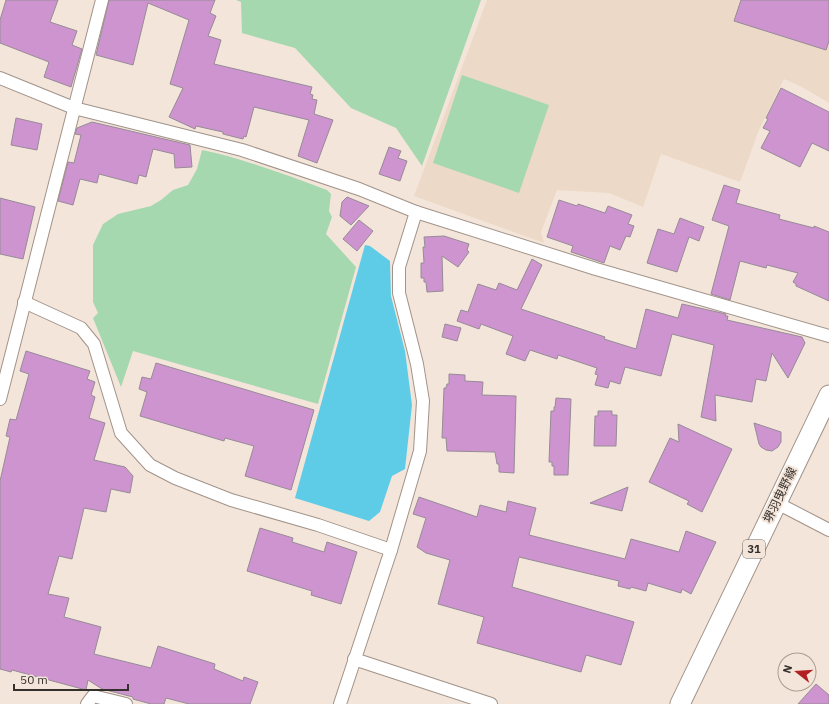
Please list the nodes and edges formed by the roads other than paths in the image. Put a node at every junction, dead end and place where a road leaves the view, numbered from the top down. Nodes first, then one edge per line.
1 (102, 0) edge
2 (0, 78) edge
3 (74, 108) junction
4 (416, 212) junction
5 (24, 302) junction
6 (829, 336) edge
7 (829, 395) edge
8 (0, 400) edge
9 (777, 503) junction
10 (829, 530) edge
11 (391, 550) junction
12 (354, 659) junction
13 (87, 704) edge
14 (126, 704) edge
15 (340, 704) edge
16 (491, 704) edge
17 (680, 704) edge

1 - 3 street
2 - 3 street
3 - 4 street
3 - 5 street
4 - 6 street
4 - 11 street
5 - 8 street
5 - 11 street
7 - 9 main road, 堺羽曳野線 / 31
9 - 10 street
9 - 17 main road, 堺羽曳野線 / 31
11 - 12 street
12 - 15 street
12 - 16 street
13 - 14 street

